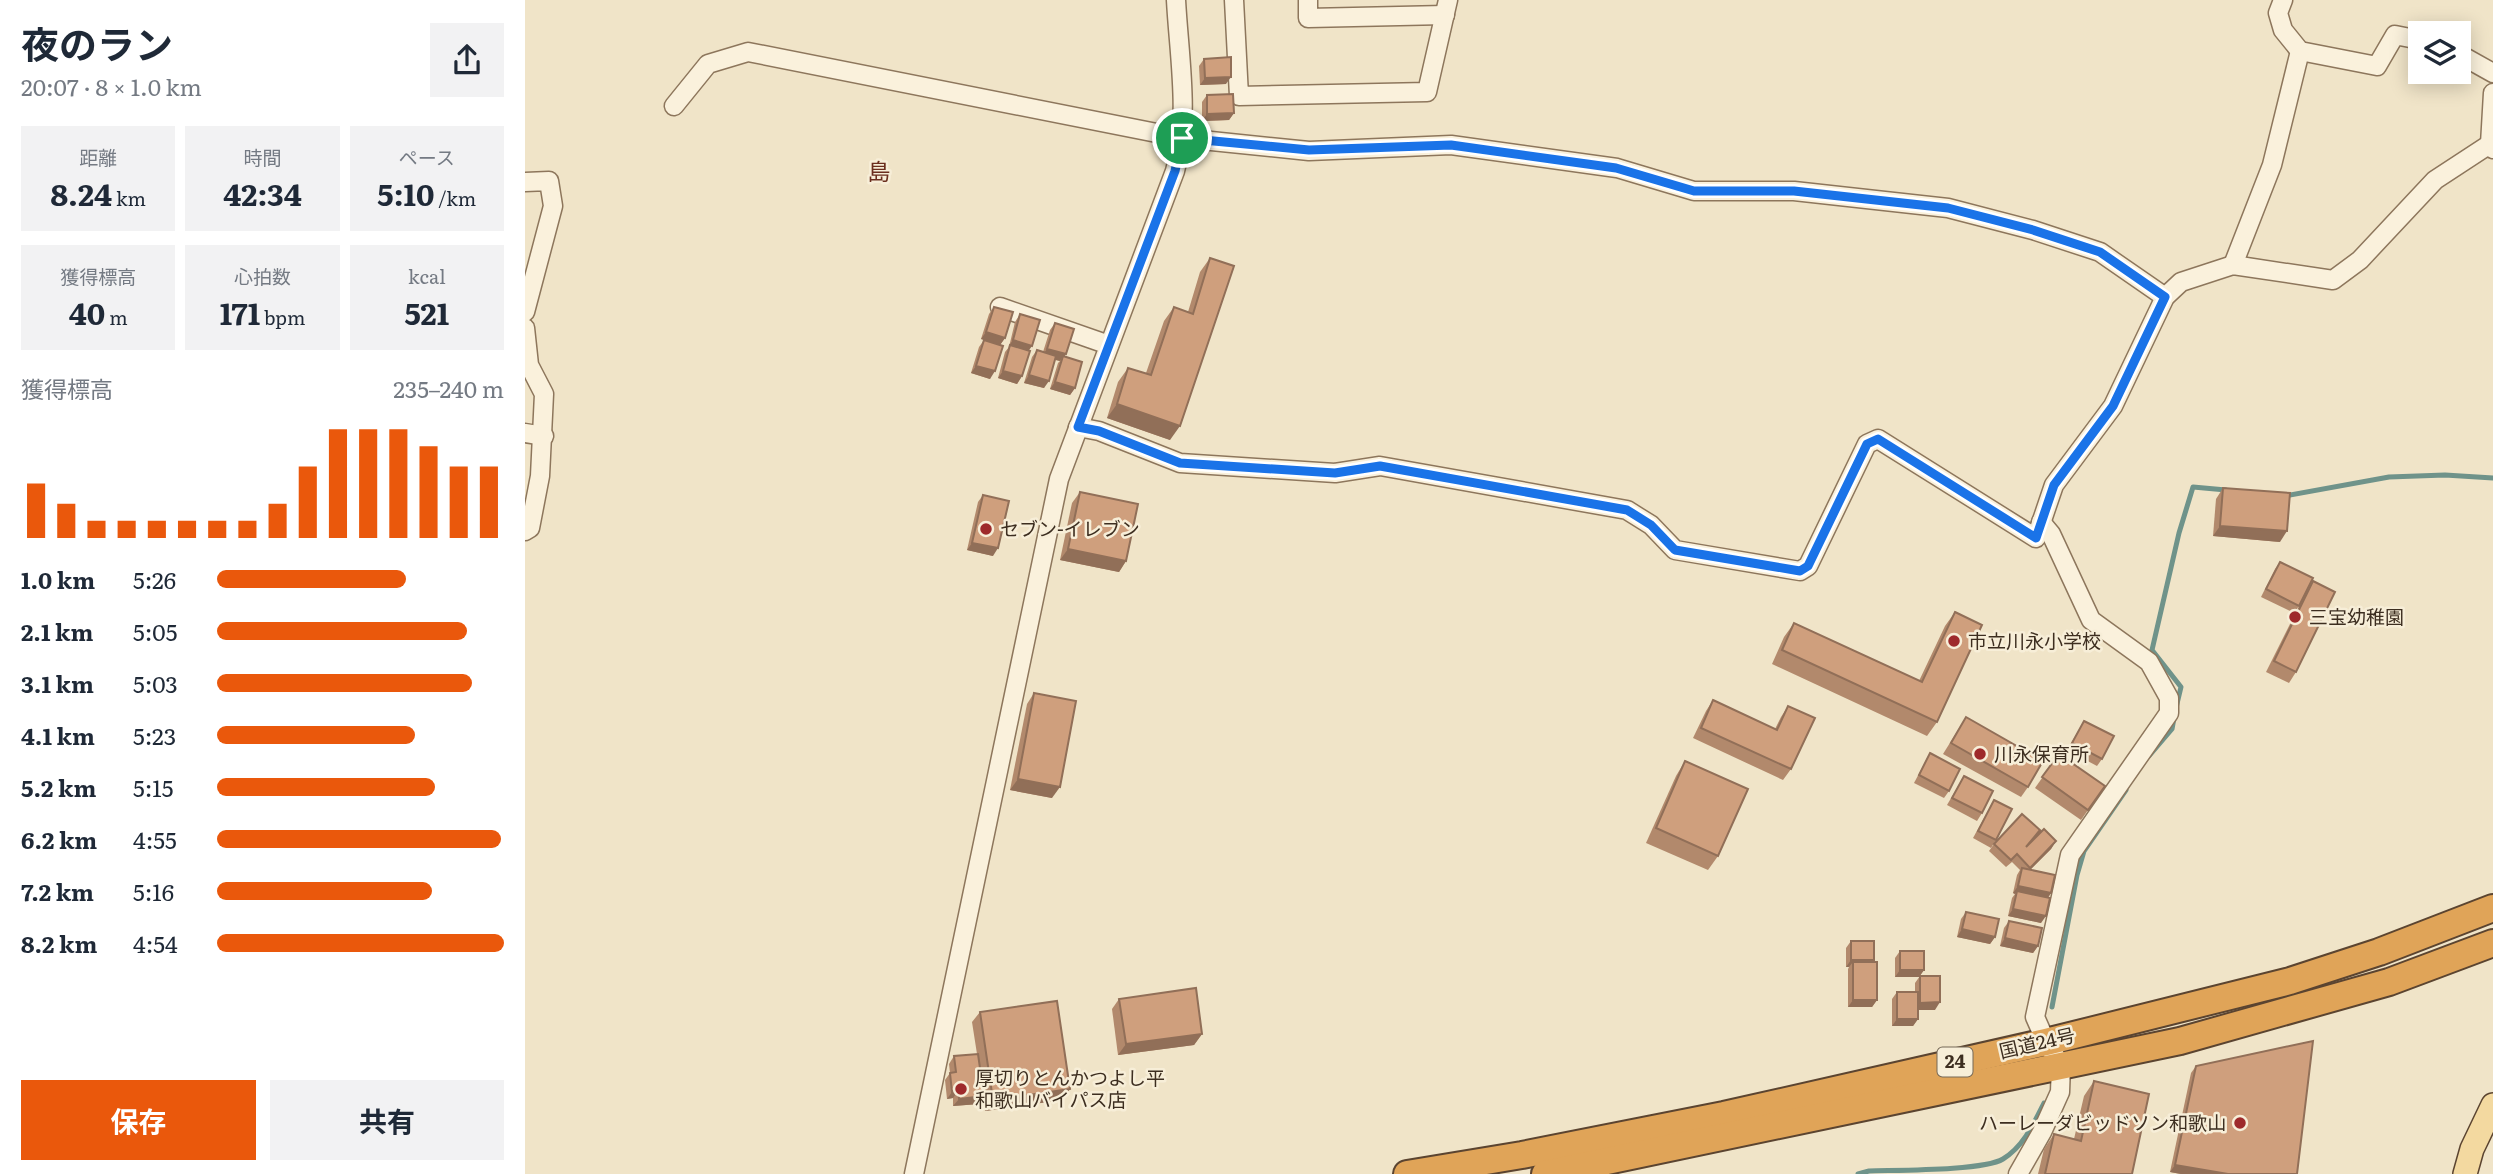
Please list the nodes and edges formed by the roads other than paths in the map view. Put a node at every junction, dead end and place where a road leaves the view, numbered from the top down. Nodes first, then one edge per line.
1 (1176, 0) edge
2 (1234, 0) edge
3 (1308, 0) edge
4 (2283, 0) edge
5 (1446, 8) edge
6 (2408, 38) edge
7 (2300, 51) junction
8 (2471, 61) edge
9 (2493, 73) edge
10 (2493, 93) edge
11 (674, 106) dead end
12 (1182, 138) junction
13 (2491, 146) edge
14 (525, 182) edge
15 (2233, 264) junction
16 (2165, 297) junction
17 (1000, 307) edge
18 (525, 312) edge
19 (525, 328) edge
20 (1109, 345) junction
21 (1078, 427) junction
22 (525, 433) edge
23 (544, 436) junction
24 (2041, 522) junction
25 (525, 531) edge
26 (2493, 908) edge
27 (2493, 943) edge
28 (2046, 1042) junction
29 (2061, 1065) junction
30 (2493, 1105) edge
31 (914, 1174) edge
32 (1407, 1174) edge
33 (1545, 1174) edge
34 (2018, 1174) edge
35 (2465, 1174) edge

1 - 12 street
2 - 5 street
3 - 5 street
4 - 7 street
6 - 7 street
7 - 15 street
8 - 9 street
10 - 13 street
11 - 12 street
12 - 16 street
12 - 20 street
13 - 15 street
14 - 18 street
15 - 16 street
16 - 24 street
17 - 20 street
19 - 23 street
20 - 21 street
21 - 24 street
21 - 31 street
22 - 23 street
23 - 25 street
24 - 28 street
26 - 28 highway, 国道24号 / 24
27 - 29 highway, 国道24号 / 24
28 - 29 street
28 - 32 highway, 国道24号 / 24
29 - 33 highway, 国道24号 / 24
29 - 34 street
30 - 35 main road

